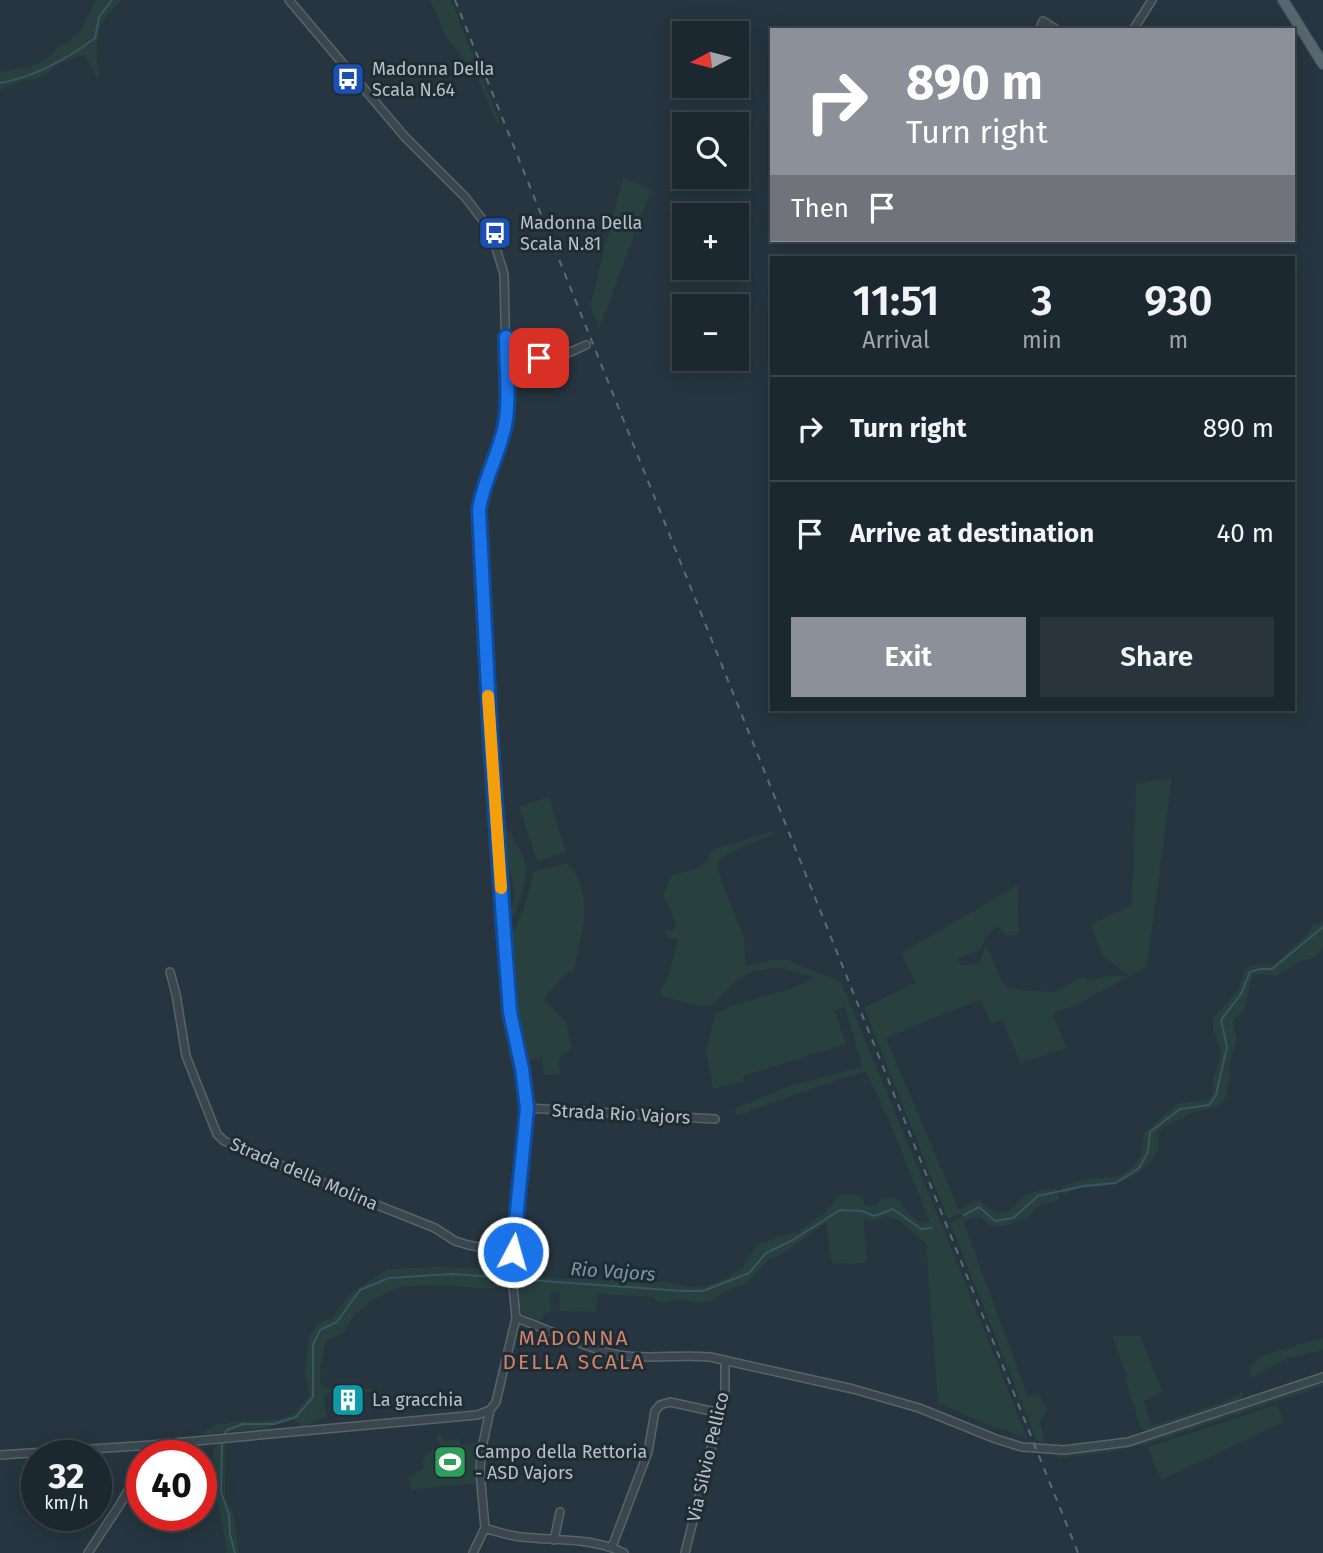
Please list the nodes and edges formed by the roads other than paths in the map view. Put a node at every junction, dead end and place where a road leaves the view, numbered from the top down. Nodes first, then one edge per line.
1 (289, 0) edge
2 (1152, 0) edge
3 (1283, 0) edge
4 (1040, 28) edge
5 (1054, 28) edge
6 (1134, 28) edge
7 (1323, 64) edge
8 (506, 337) junction
9 (586, 345) dead end
10 (170, 972) dead end
11 (527, 1108) junction
12 (715, 1119) dead end
13 (513, 1252) junction
14 (516, 1318) junction
15 (725, 1360) junction
16 (1323, 1377) edge
17 (490, 1410) junction
18 (720, 1413) junction
19 (199, 1440) edge
20 (126, 1446) edge
21 (0, 1455) edge
22 (126, 1494) edge
23 (560, 1512) dead end
24 (485, 1528) junction
25 (554, 1540) junction
26 (612, 1547) junction
27 (88, 1553) edge
28 (473, 1553) edge
29 (624, 1553) edge
30 (685, 1553) edge

1 - 8 street
2 - 6 street
3 - 7 main road
4 - 5 street
8 - 9 street
8 - 11 street
10 - 13 street, Strada della Molina
11 - 12 street, Strada Rio Vajors
11 - 13 street
13 - 14 street
14 - 15 street
14 - 17 street
15 - 16 street
15 - 18 street, Via Silvio Pellico
17 - 19 street
17 - 24 street
18 - 26 street
18 - 30 street, Via Silvio Pellico
20 - 21 street
22 - 27 street
23 - 25 street
24 - 25 street
24 - 28 street
25 - 26 street
26 - 29 street

